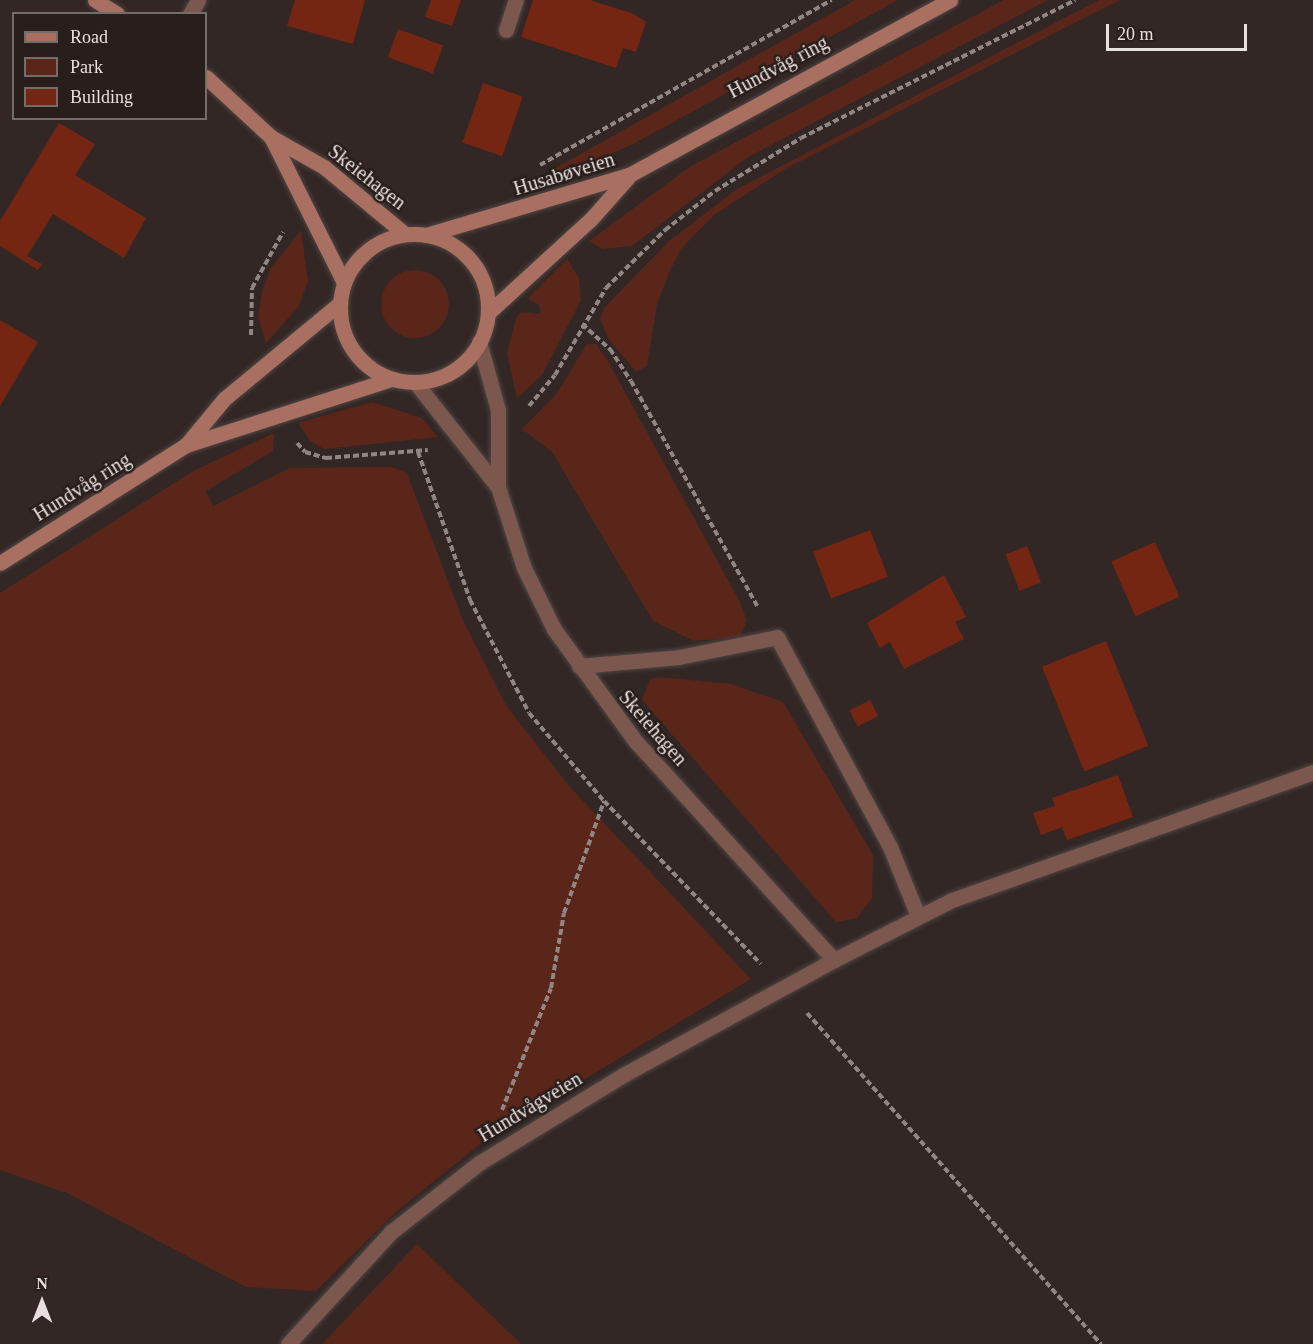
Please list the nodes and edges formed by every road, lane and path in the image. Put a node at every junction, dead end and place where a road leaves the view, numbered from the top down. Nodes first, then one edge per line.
1 (95, 0) edge
2 (516, 0) edge
3 (831, 0) edge
4 (950, 0) edge
5 (1075, 0) edge
6 (114, 12) edge
7 (506, 30) dead end
8 (207, 78) edge
9 (271, 137) junction
10 (540, 165) dead end
11 (630, 175) junction
12 (290, 225) dead end
13 (405, 234) junction
14 (426, 235) junction
15 (344, 283) junction
16 (340, 303) junction
17 (488, 314) junction
18 (582, 324) junction
19 (479, 342) junction
20 (253, 344) dead end
21 (392, 379) junction
22 (415, 382) junction
23 (526, 408) dead end
24 (291, 435) dead end
25 (186, 445) junction
26 (434, 449) dead end
27 (418, 452) junction
28 (498, 487) junction
29 (0, 563) edge
30 (777, 637) junction
31 (579, 666) junction
32 (1313, 772) edge
33 (604, 801) junction
34 (918, 916) junction
35 (834, 960) junction
36 (784, 988) junction
37 (478, 1163) junction
38 (288, 1344) edge
39 (1101, 1344) edge

1 - 6 main road
2 - 7 street
3 - 10 path
4 - 11 main road, Hundvåg ring
5 - 18 path
8 - 9 main road, Skeiehagen
9 - 13 main road, Skeiehagen
9 - 15 main road, Skeiehagen
11 - 14 main road, Husabøveien
11 - 17 main road, Husabøveien
12 - 20 path
13 - 14 main road
13 - 15 main road
14 - 17 main road
15 - 16 main road
16 - 21 main road
16 - 25 main road, Hundvåg ring
17 - 19 main road
18 - 23 path
18 - 30 path
19 - 22 main road
19 - 28 street, Skeiehagen
21 - 22 main road
21 - 25 main road, Hundvåg ring
22 - 28 street, Skeiehagen
24 - 27 path
25 - 29 main road, Hundvåg ring
26 - 27 path
27 - 33 path
28 - 31 street, Skeiehagen
30 - 31 street
30 - 34 street
31 - 35 street, Skeiehagen
32 - 34 street, Hundvågveien
33 - 36 path
33 - 37 path
34 - 35 street, Hundvågveien
35 - 36 street, Hundvågveien
36 - 37 street, Hundvågveien
36 - 39 path
37 - 38 street, Hundvågveien

